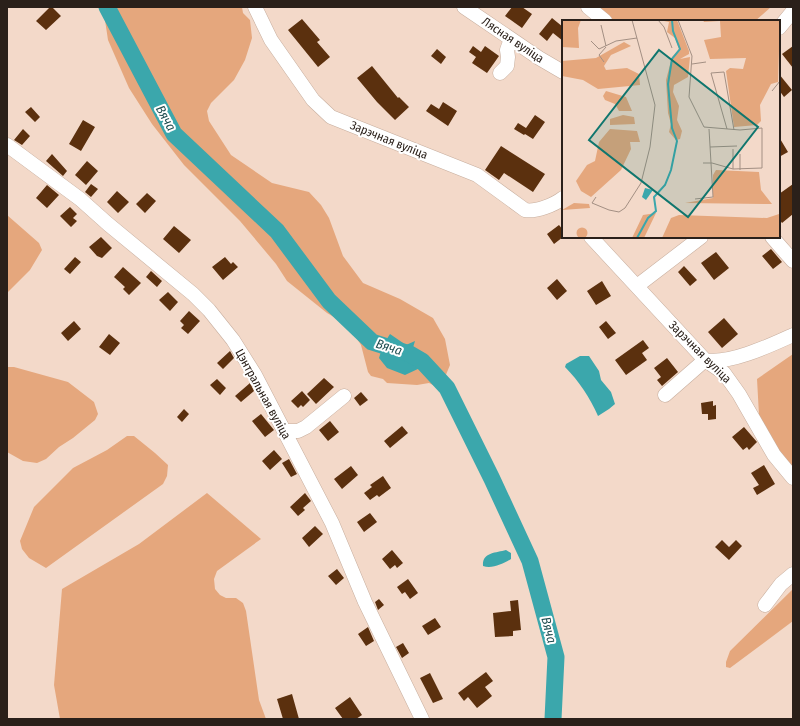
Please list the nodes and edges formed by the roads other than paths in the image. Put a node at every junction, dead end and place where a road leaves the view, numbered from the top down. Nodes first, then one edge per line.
1 (255, 7) edge
2 (464, 7) edge
3 (588, 7) edge
4 (793, 11) edge
5 (604, 20) edge
6 (780, 27) edge
7 (511, 39) junction
8 (562, 71) edge
9 (500, 74) dead end
10 (7, 145) edge
11 (562, 201) edge
12 (592, 238) edge
13 (700, 238) edge
14 (773, 238) edge
15 (793, 261) edge
16 (637, 286) junction
17 (793, 335) edge
18 (705, 360) junction
19 (344, 396) dead end
20 (665, 396) dead end
21 (285, 431) junction
22 (793, 478) edge
23 (793, 574) edge
24 (766, 605) dead end
25 (422, 719) edge

1 - 11 street, Зарэчная вуліца
2 - 7 street, Лясная вуліца
3 - 5 street
4 - 6 street
7 - 8 street, Лясная вуліца
7 - 9 street
10 - 21 street, Цэнтральная вуліца
12 - 16 street, Зарэчная вуліца
13 - 16 street
14 - 15 street
16 - 18 street, Зарэчная вуліца
17 - 18 street
18 - 20 street
18 - 22 street, Зарэчная вуліца
19 - 21 street
21 - 25 street, Цэнтральная вуліца
23 - 24 street

